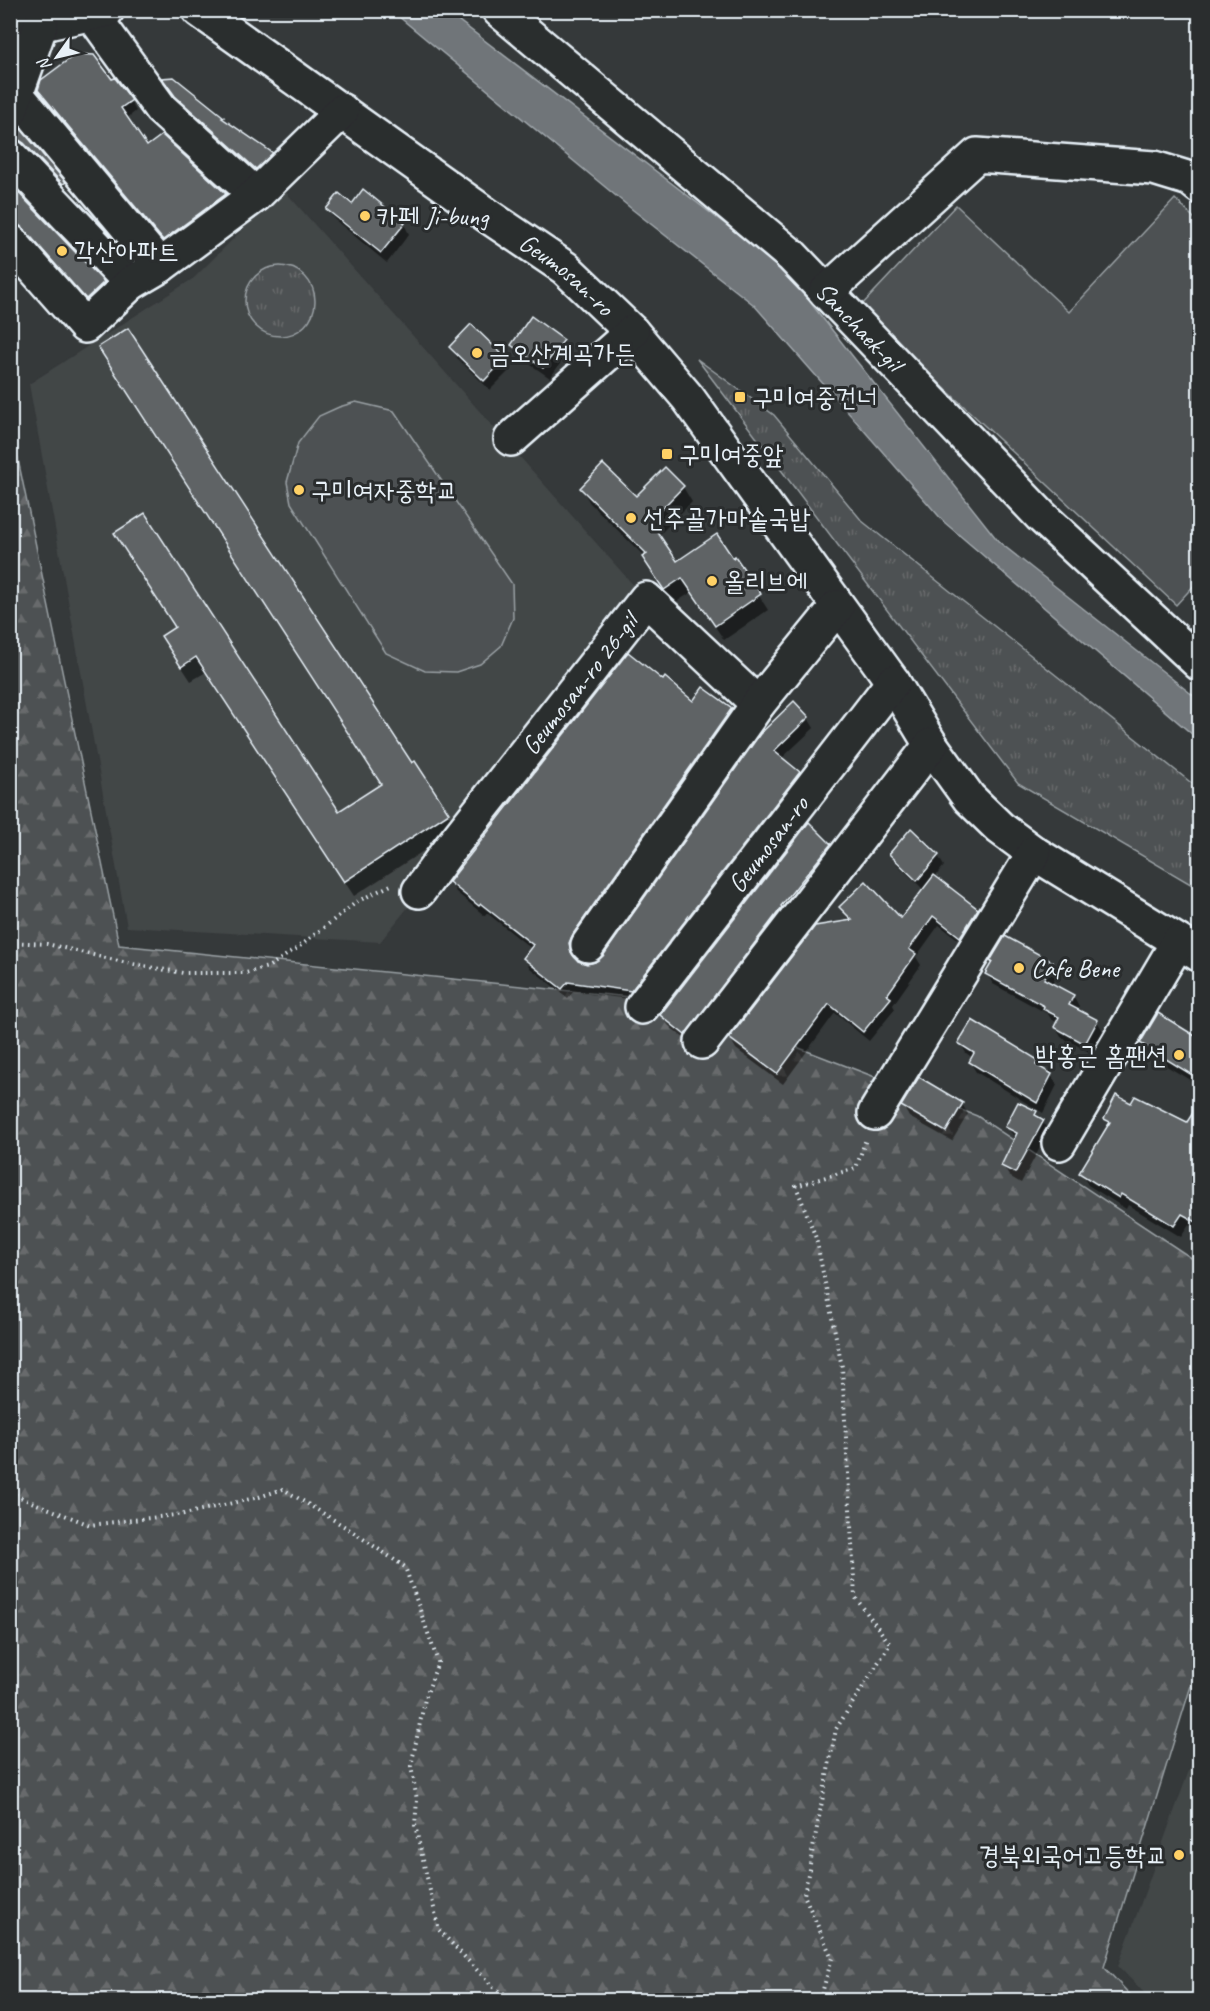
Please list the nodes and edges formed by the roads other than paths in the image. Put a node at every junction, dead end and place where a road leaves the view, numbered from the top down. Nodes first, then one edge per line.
1 (199, 10) edge
2 (499, 10) edge
3 (99, 12) edge
4 (26, 27) edge
5 (14, 103) edge
6 (342, 111) junction
7 (10, 156) edge
8 (1200, 187) edge
9 (256, 195) junction
10 (10, 241) edge
11 (160, 266) junction
12 (131, 283) junction
13 (826, 292) junction
14 (632, 333) junction
15 (511, 439) dead end
16 (837, 607) junction
17 (1200, 664) edge
18 (893, 682) junction
19 (758, 704) junction
20 (931, 745) junction
21 (1034, 853) junction
22 (407, 887) road end
23 (588, 945) dead end
24 (1189, 948) edge
25 (642, 1007) dead end
26 (702, 1042) dead end
27 (875, 1113) road end
28 (1059, 1143) dead end

1 - 6 street, Geumosan-ro
2 - 13 street, Sanchaek-gil
3 - 4 street
3 - 9 street
4 - 5 street
5 - 11 street
6 - 9 street
6 - 14 street, Geumosan-ro
7 - 12 street
8 - 13 street
9 - 11 street
10 - 12 street
11 - 12 street
13 - 17 street, Sanchaek-gil
14 - 15 street
14 - 16 street, Geumosan-ro
16 - 18 street, Geumosan-ro
16 - 19 street
18 - 20 street, Geumosan-ro
18 - 25 street, Geumosan-ro
19 - 22 street, Geumosan-ro 26-gil
19 - 23 street
20 - 21 street, Geumosan-ro
20 - 26 street
21 - 24 street, Geumosan-ro
21 - 27 street
24 - 28 street, Geumosan-ro

